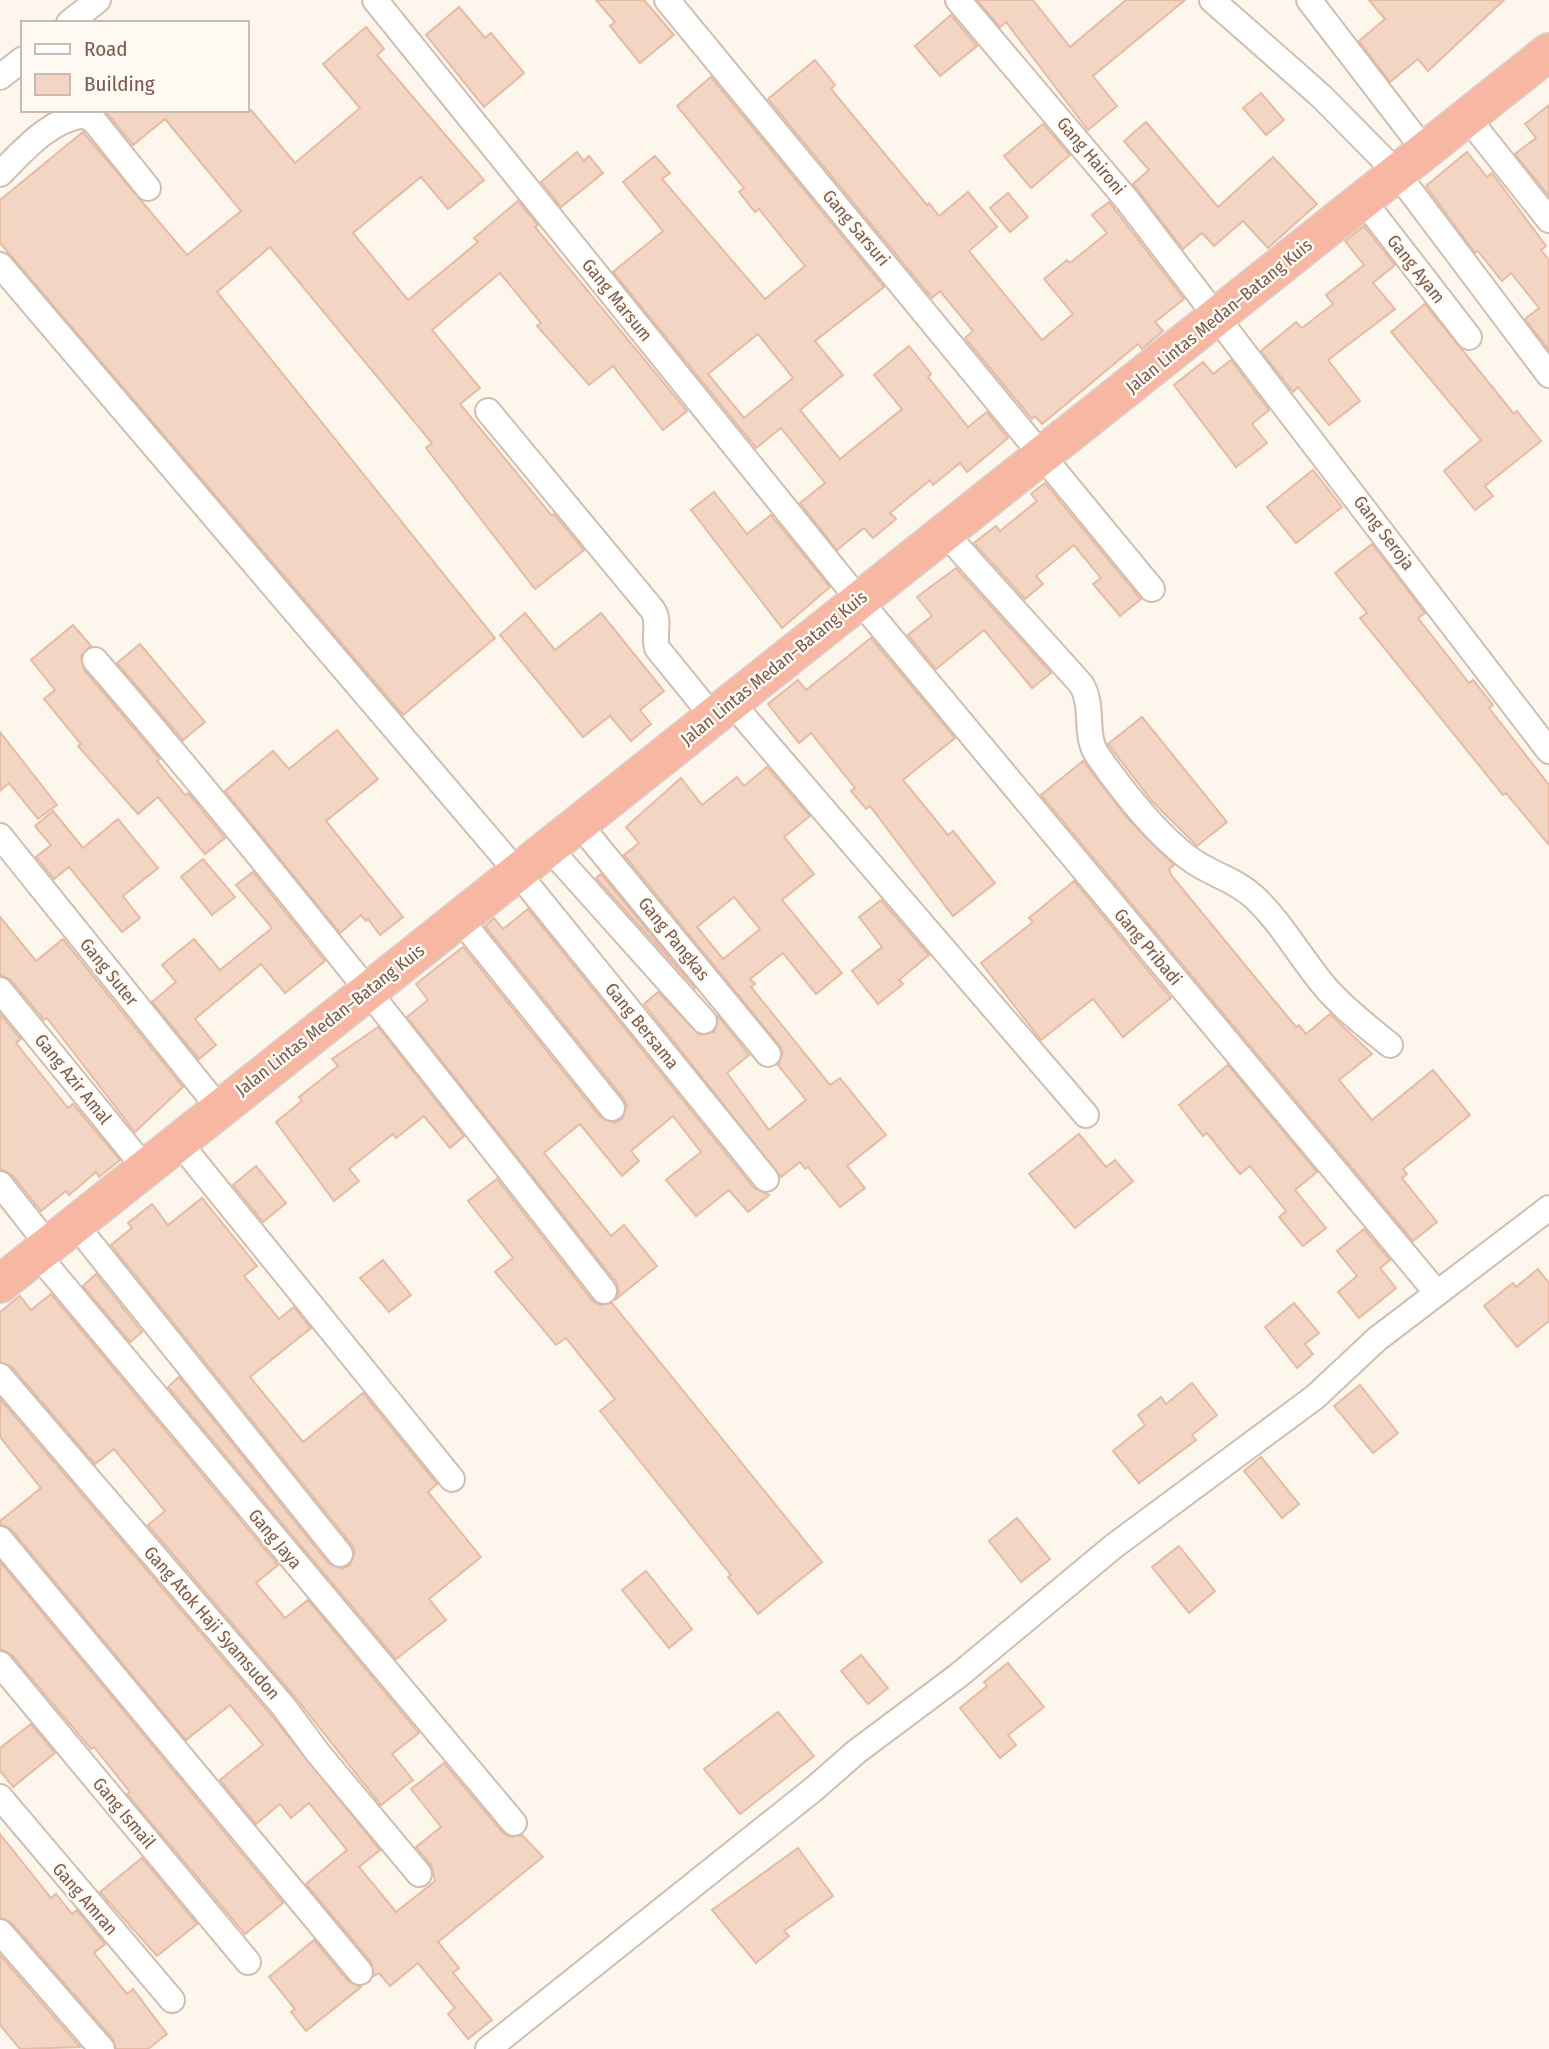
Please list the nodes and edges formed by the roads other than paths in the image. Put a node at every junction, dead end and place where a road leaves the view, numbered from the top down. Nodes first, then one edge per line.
1 (98, 0) edge
2 (375, 0) edge
3 (667, 0) edge
4 (958, 0) edge
5 (1212, 0) edge
6 (1309, 0) edge
7 (72, 21) edge
8 (1549, 52) edge
9 (21, 61) edge
10 (0, 77) edge
11 (1467, 117) junction
12 (1425, 151) junction
13 (1397, 173) junction
14 (0, 174) edge
15 (148, 188) dead end
16 (1363, 200) junction
17 (1549, 220) edge
18 (0, 265) edge
19 (1219, 316) junction
20 (1469, 337) dead end
21 (1549, 375) edge
22 (488, 411) dead end
23 (1044, 456) junction
24 (944, 532) junction
25 (1152, 589) dead end
26 (859, 600) junction
27 (95, 660) dead end
28 (722, 709) junction
29 (1549, 751) edge
30 (579, 824) junction
31 (0, 836) edge
32 (549, 848) junction
33 (518, 873) junction
34 (460, 919) junction
35 (368, 989) junction
36 (0, 990) edge
37 (704, 1021) dead end
38 (1390, 1045) dead end
39 (768, 1054) dead end
40 (219, 1108) junction
41 (612, 1108) dead end
42 (1086, 1115) dead end
43 (178, 1141) junction
44 (145, 1168) junction
45 (766, 1179) dead end
46 (0, 1184) edge
47 (1549, 1208) edge
48 (54, 1242) junction
49 (0, 1284) edge
50 (604, 1291) dead end
51 (1437, 1293) junction
52 (0, 1376) edge
53 (452, 1479) dead end
54 (0, 1539) edge
55 (340, 1554) dead end
56 (0, 1664) edge
57 (0, 1797) edge
58 (514, 1823) dead end
59 (419, 1874) dead end
60 (0, 1933) edge
61 (248, 1962) dead end
62 (360, 1972) dead end
63 (172, 2000) dead end
64 (102, 2049) edge
65 (488, 2049) edge

1 - 7 street
2 - 26 street, Gang Marsum
3 - 23 street, Gang Sarsuri
4 - 19 street, Gang Haironi
5 - 13 street
6 - 12 street
8 - 11 highway, Jalan Lintas Medan–Batang Kuis
9 - 10 street
11 - 12 highway, Jalan Lintas Medan–Batang Kuis
11 - 17 street
12 - 13 highway, Jalan Lintas Medan–Batang Kuis
13 - 16 highway, Jalan Lintas Medan–Batang Kuis
13 - 21 street
14 - 15 street
16 - 19 highway, Jalan Lintas Medan–Batang Kuis
16 - 20 street, Gang Ayam
18 - 33 street, Gang Bersama
19 - 23 highway, Jalan Lintas Medan–Batang Kuis
19 - 29 street, Gang Seroja
22 - 28 street
23 - 24 highway, Jalan Lintas Medan–Batang Kuis
23 - 25 street, Gang Sarsuri
24 - 26 highway, Jalan Lintas Medan–Batang Kuis
24 - 38 street
26 - 28 highway, Jalan Lintas Medan–Batang Kuis
26 - 51 street, Gang Pribadi
27 - 35 street
28 - 30 highway, Jalan Lintas Medan–Batang Kuis
28 - 42 street
30 - 32 highway, Jalan Lintas Medan–Batang Kuis
30 - 39 street, Gang Pangkas
31 - 40 street, Gang Suter
32 - 33 highway, Jalan Lintas Medan–Batang Kuis
32 - 37 street
33 - 34 highway, Jalan Lintas Medan–Batang Kuis
33 - 45 street, Gang Bersama
34 - 35 highway, Jalan Lintas Medan–Batang Kuis
34 - 41 street
35 - 40 highway, Jalan Lintas Medan–Batang Kuis
35 - 50 street
36 - 44 street, Gang Azir Amal
40 - 43 highway, Jalan Lintas Medan–Batang Kuis
43 - 44 highway, Jalan Lintas Medan–Batang Kuis
43 - 53 street
44 - 48 highway, Jalan Lintas Medan–Batang Kuis
46 - 48 street
47 - 51 street
48 - 49 highway, Jalan Lintas Medan–Batang Kuis
48 - 55 street
48 - 58 street, Gang Jaya
51 - 65 street
52 - 59 street, Gang Atok Haji Syamsudon
54 - 62 street
56 - 61 street, Gang Ismail
57 - 63 street, Gang Amran
60 - 64 street

